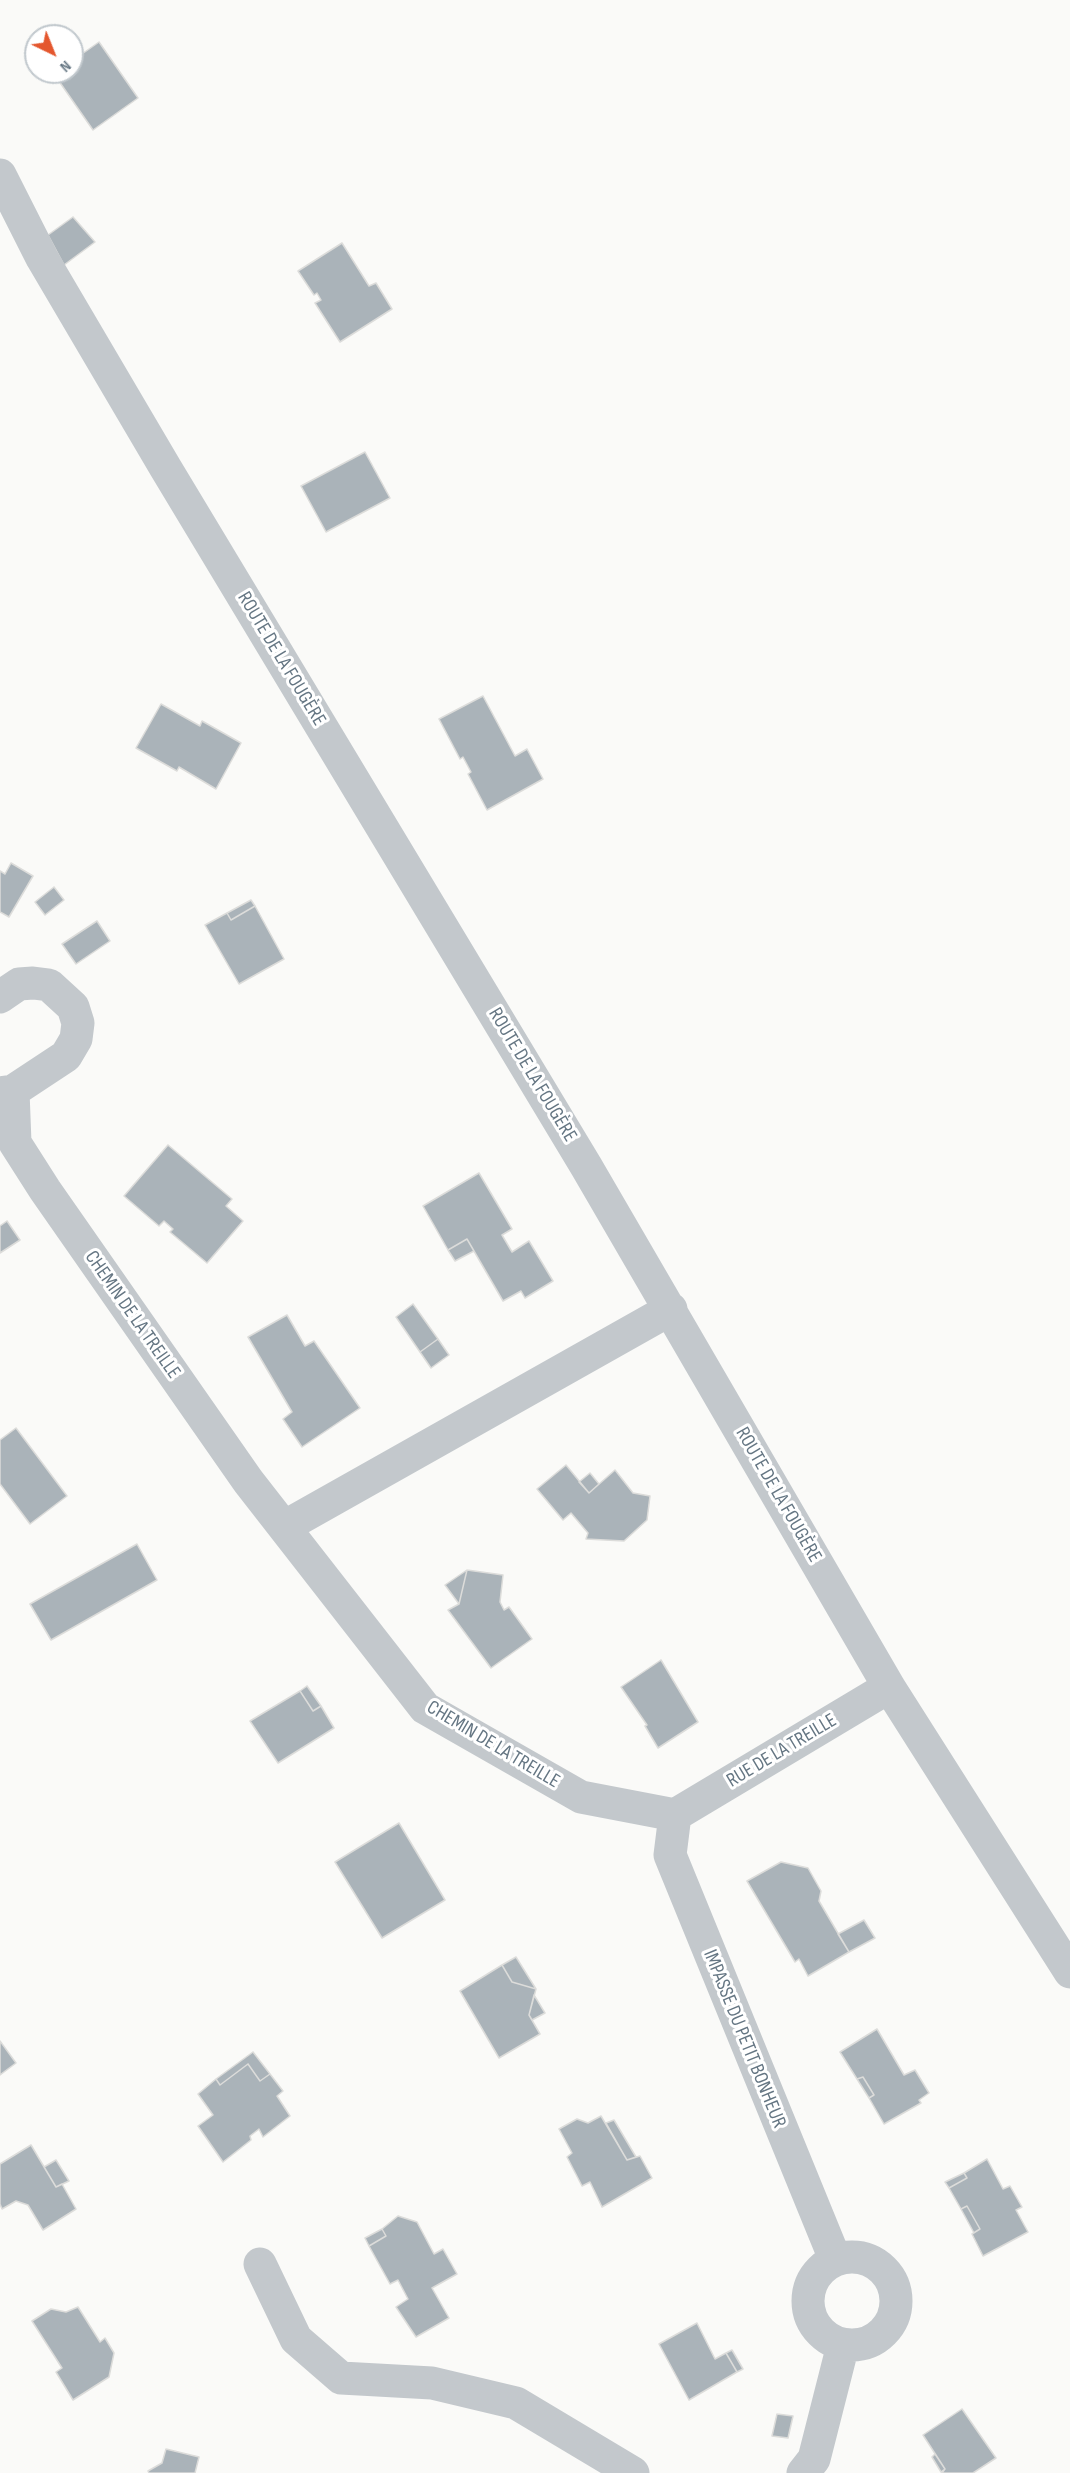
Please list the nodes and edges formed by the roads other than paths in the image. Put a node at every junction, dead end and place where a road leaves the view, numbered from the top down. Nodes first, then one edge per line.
1 (0, 175) edge
2 (0, 997) edge
3 (7, 1092) edge
4 (671, 1309) junction
5 (284, 1527) junction
6 (889, 1687) junction
7 (675, 1815) junction
8 (1070, 1972) edge
9 (835, 2259) junction
10 (260, 2264) dead end
11 (843, 2345) junction
12 (633, 2473) edge
13 (802, 2473) edge

1 - 4 street, ROUTE DE LA FOUGÈRE
2 - 3 street, CHEMIN DE LA TREILLE
3 - 5 street, CHEMIN DE LA TREILLE
4 - 5 street
4 - 6 street, ROUTE DE LA FOUGÈRE
5 - 7 street, CHEMIN DE LA TREILLE
6 - 7 street, RUE DE LA TREILLE
6 - 8 street, ROUTE DE LA FOUGÈRE
7 - 9 street, IMPASSE DU PETIT BONHEUR
9 - 11 street
9 - 11 street
10 - 12 street
11 - 13 street

